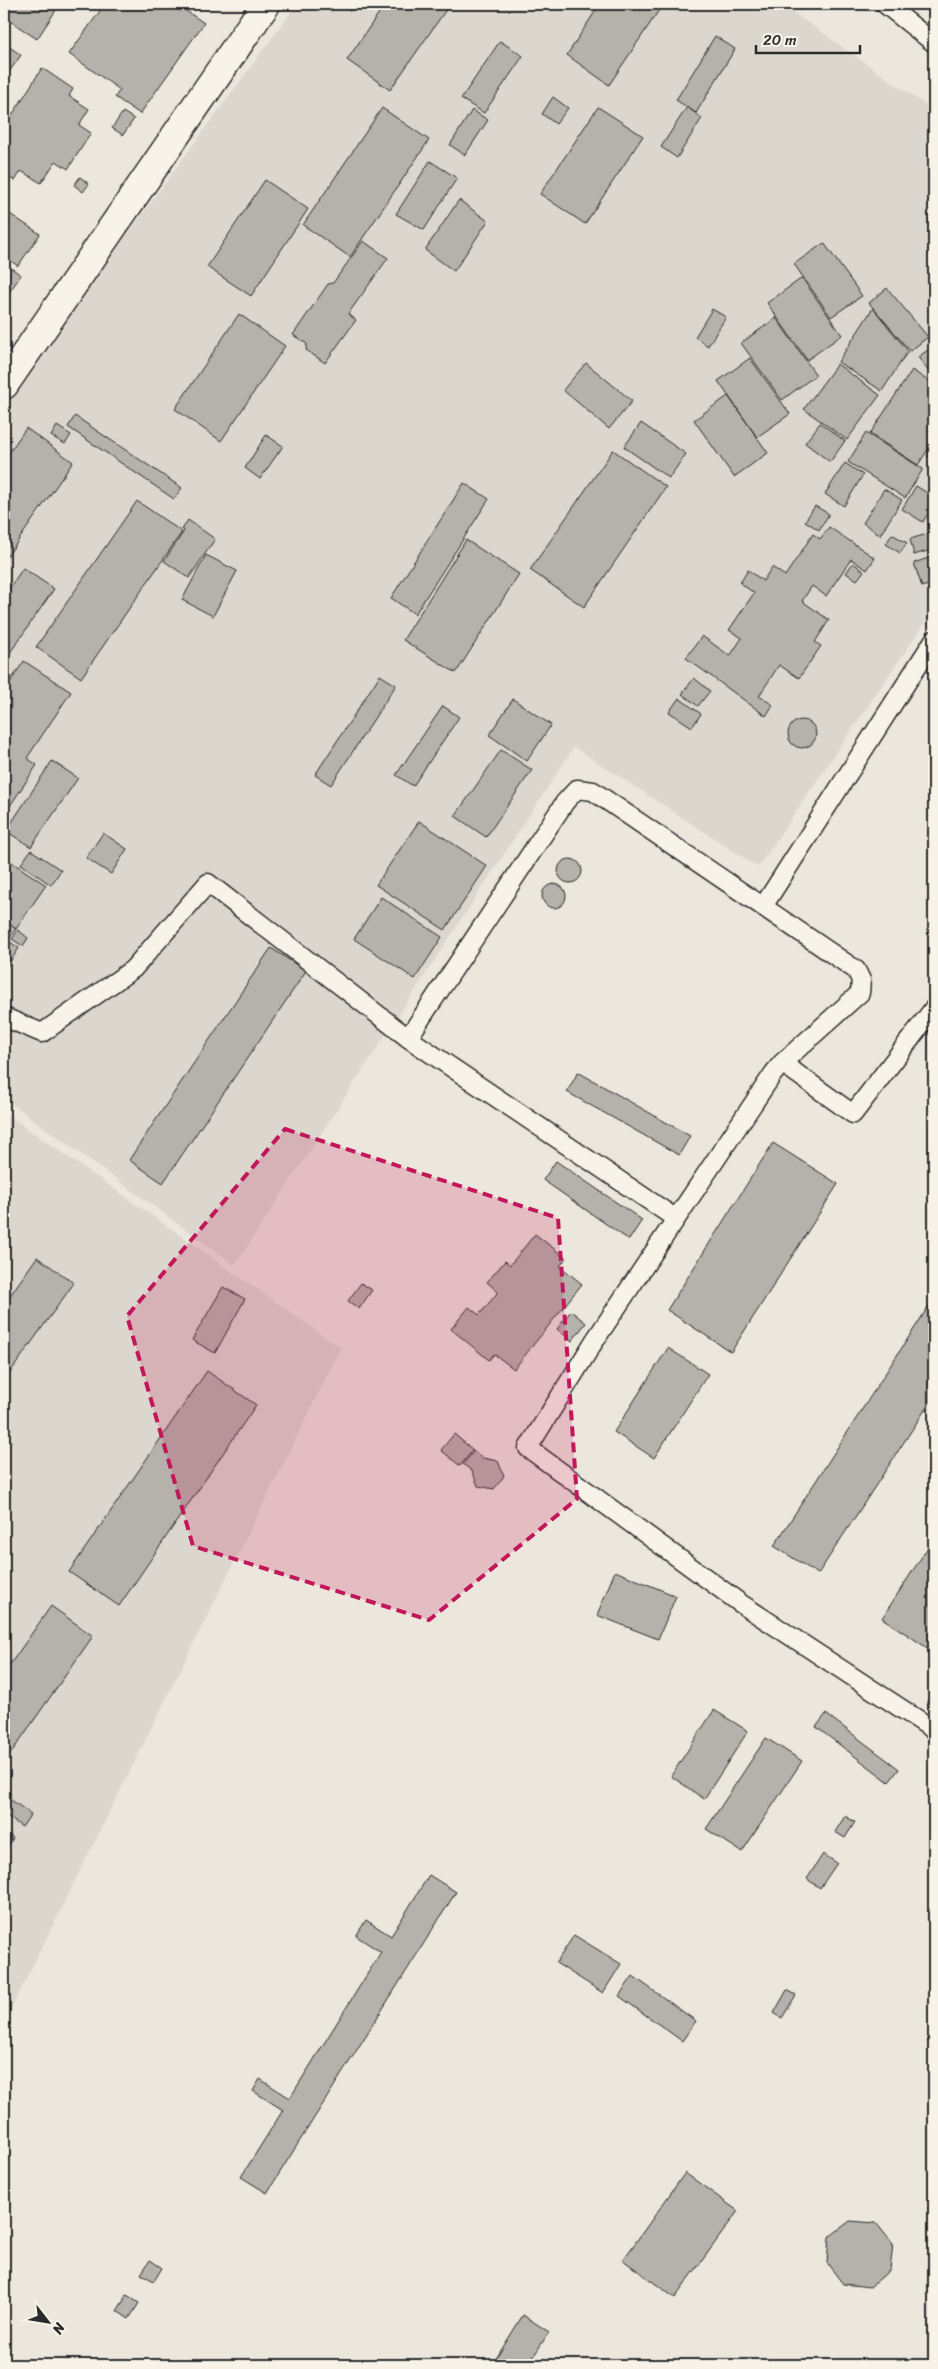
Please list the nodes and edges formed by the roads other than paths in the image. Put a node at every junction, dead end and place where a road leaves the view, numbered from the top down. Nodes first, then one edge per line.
1 (266, 4) edge
2 (885, 4) edge
3 (934, 43) edge
4 (4, 386) edge
5 (934, 640) edge
6 (764, 906) junction
7 (934, 1008) edge
8 (4, 1017) edge
9 (408, 1038) junction
10 (782, 1063) junction
11 (675, 1218) junction
12 (934, 1730) edge

1 - 4 street
2 - 3 lane
5 - 6 lane
6 - 9 lane
6 - 10 lane
7 - 10 lane
8 - 9 lane
9 - 11 lane
10 - 11 lane
11 - 12 lane

